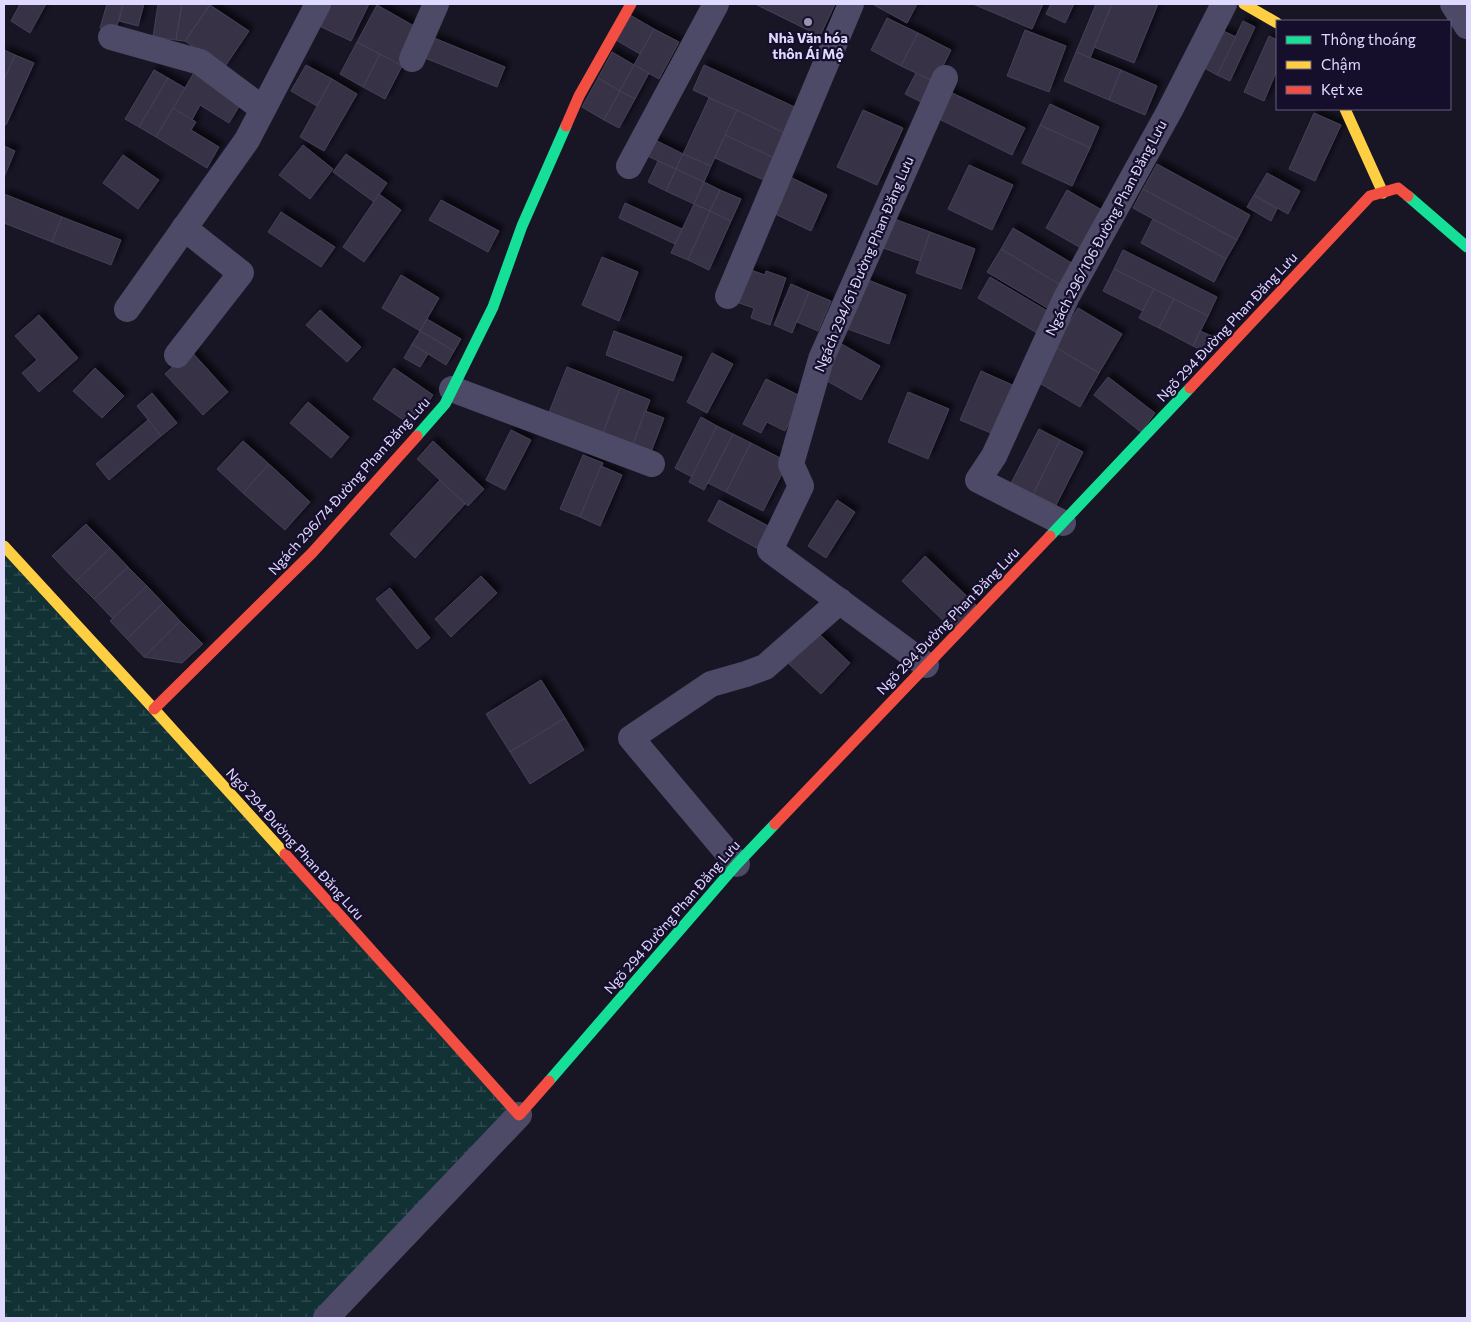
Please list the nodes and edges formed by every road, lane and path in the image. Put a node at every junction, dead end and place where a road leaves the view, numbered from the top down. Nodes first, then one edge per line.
1 (318, 4) edge
2 (436, 4) edge
3 (632, 4) edge
4 (716, 4) edge
5 (851, 4) edge
6 (1224, 4) edge
7 (1244, 4) edge
8 (1453, 4) edge
9 (1276, 22) edge
10 (1467, 26) edge
11 (111, 37) dead end
12 (412, 60) dead end
13 (945, 78) dead end
14 (264, 109) junction
15 (1345, 110) edge
16 (629, 166) dead end
17 (1383, 192) junction
18 (184, 228) junction
19 (1467, 247) edge
20 (728, 296) dead end
21 (127, 309) dead end
22 (177, 355) dead end
23 (452, 390) junction
24 (652, 464) dead end
25 (1063, 523) junction
26 (4, 546) edge
27 (840, 601) junction
28 (926, 665) junction
29 (154, 709) junction
30 (737, 864) junction
31 (519, 1115) junction
32 (326, 1318) edge

1 - 14 street
2 - 12 street
3 - 23 street, Ngách 296/74 Đường Phan Đăng Lưu
4 - 16 street
5 - 20 street
6 - 25 street, Ngách 296/106 Đường Phan Đăng Lưu
7 - 9 street
8 - 10 street
11 - 14 street
13 - 27 street, Ngách 294/61 Đường Phan Đăng Lưu
14 - 18 street
15 - 17 street
17 - 19 street
17 - 25 street, Ngõ 294 Đường Phan Đăng Lưu
18 - 21 street
18 - 22 street
23 - 24 street
23 - 29 street, Ngách 296/74 Đường Phan Đăng Lưu
25 - 28 street, Ngõ 294 Đường Phan Đăng Lưu
26 - 29 street, Ngõ 294 Đường Phan Đăng Lưu
27 - 28 street, Ngách 294/61 Đường Phan Đăng Lưu
27 - 30 street
28 - 30 street, Ngõ 294 Đường Phan Đăng Lưu
29 - 31 street, Ngõ 294 Đường Phan Đăng Lưu
30 - 31 street, Ngõ 294 Đường Phan Đăng Lưu
31 - 32 street

